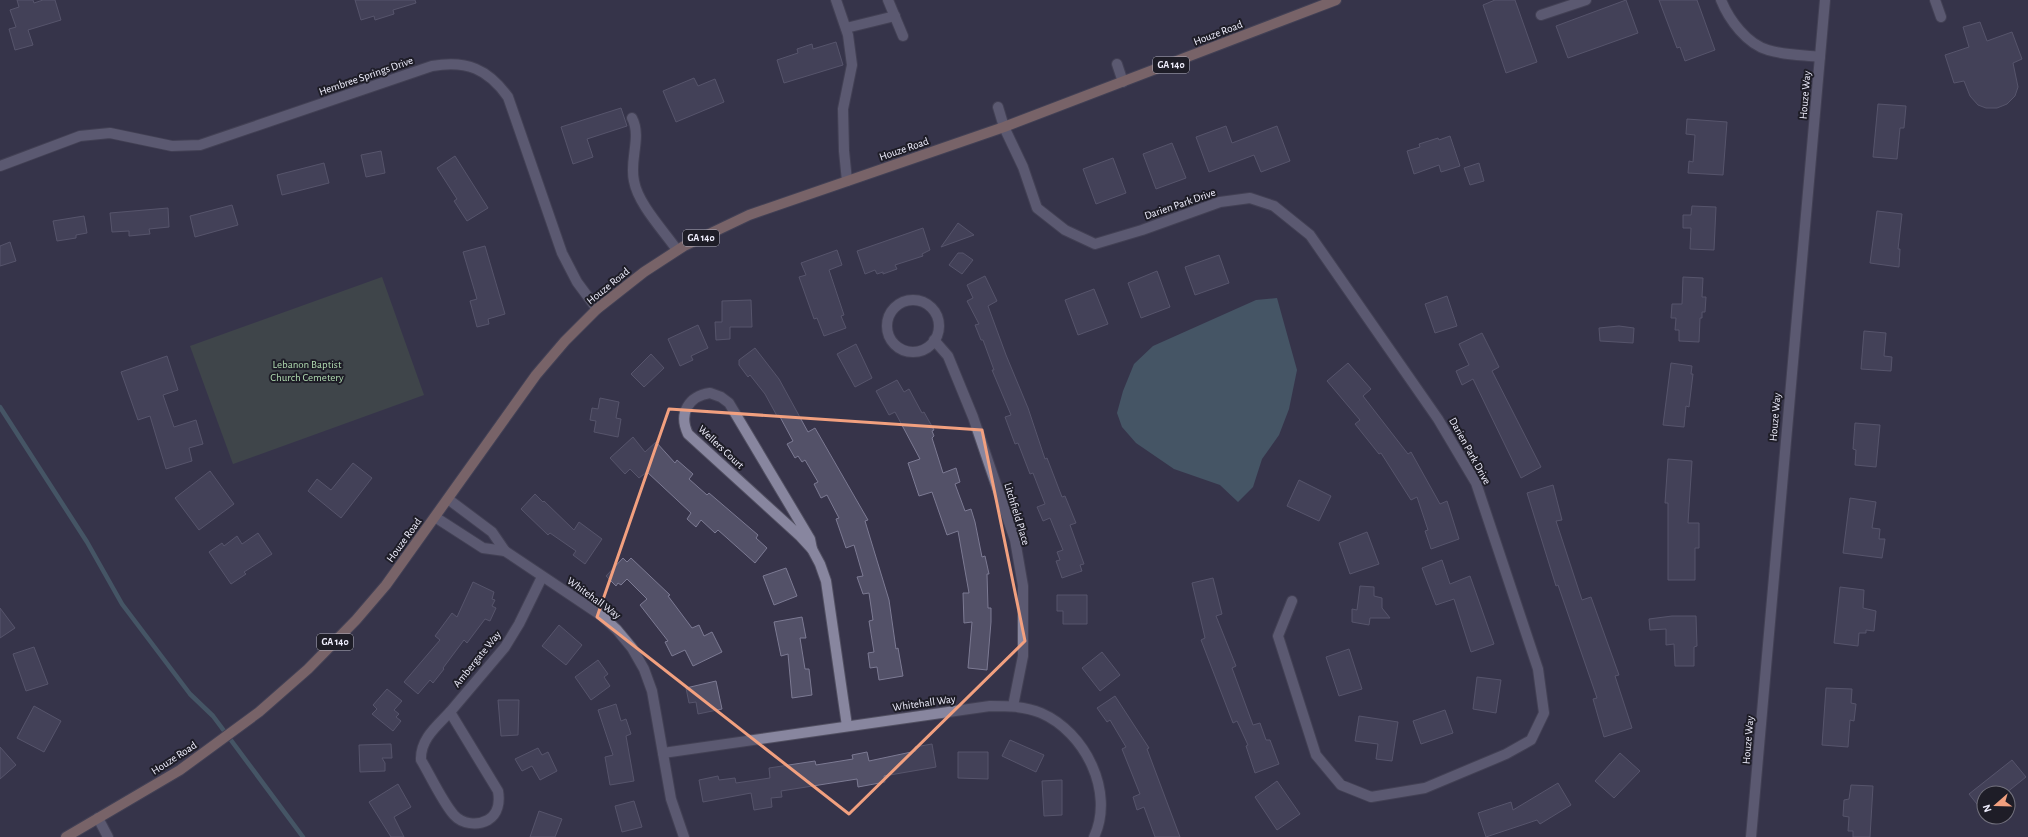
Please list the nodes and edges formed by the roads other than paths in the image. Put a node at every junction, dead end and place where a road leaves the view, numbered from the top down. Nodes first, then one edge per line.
1 (836, 0) edge
2 (888, 0) edge
3 (1336, 0) edge
4 (1586, 0) edge
5 (1721, 0) edge
6 (1825, 0) edge
7 (1935, 0) edge
8 (1541, 15) dead end
9 (895, 16) junction
10 (1941, 17) dead end
11 (846, 28) junction
12 (903, 36) dead end
13 (1820, 57) junction
14 (1117, 64) dead end
15 (1123, 82) junction
16 (998, 107) dead end
17 (632, 118) dead end
18 (1004, 127) junction
19 (0, 166) edge
20 (847, 181) junction
21 (678, 250) junction
22 (597, 309) junction
23 (934, 340) junction
24 (448, 499) junction
25 (435, 517) junction
26 (812, 549) junction
27 (506, 551) junction
28 (542, 577) junction
29 (1292, 601) dead end
30 (1013, 706) junction
31 (450, 712) junction
32 (848, 726) junction
33 (664, 753) junction
34 (98, 818) junction
35 (66, 837) edge
36 (108, 837) edge
37 (684, 837) edge
38 (1094, 837) edge
39 (1752, 837) edge

1 - 11 street
2 - 9 street
3 - 15 main road, Houze Road / GA 140
4 - 8 street
5 - 13 street
6 - 13 street, Houze Way
7 - 10 street
9 - 11 street
9 - 12 street
11 - 20 street
13 - 39 street, Houze Way
14 - 15 street
15 - 18 main road, Houze Road / GA 140
16 - 18 street, Darien Park Drive
17 - 21 street
18 - 20 main road, Houze Road / GA 140
18 - 29 street, Darien Park Drive
19 - 22 street, Hembree Springs Drive
20 - 21 main road, Houze Road / GA 140
21 - 22 main road, Houze Road / GA 140
22 - 24 main road, Houze Road / GA 140
23 - 23 street
23 - 30 street, Litchfield Place
24 - 25 main road, Houze Road / GA 140
24 - 27 street
25 - 27 street
25 - 34 main road, Houze Road / GA 140
26 - 26 street, Wellers Court
26 - 32 street, Wellers Court
27 - 28 street, Whitehall Way
28 - 31 street, Ambergate Way
28 - 33 street, Whitehall Way
30 - 32 street, Whitehall Way
30 - 38 street, Whitehall Way
31 - 31 street, Ambergate Way
32 - 33 street, Whitehall Way
33 - 37 street, Whitehall Way
34 - 35 main road, Houze Road / GA 140
34 - 36 street

